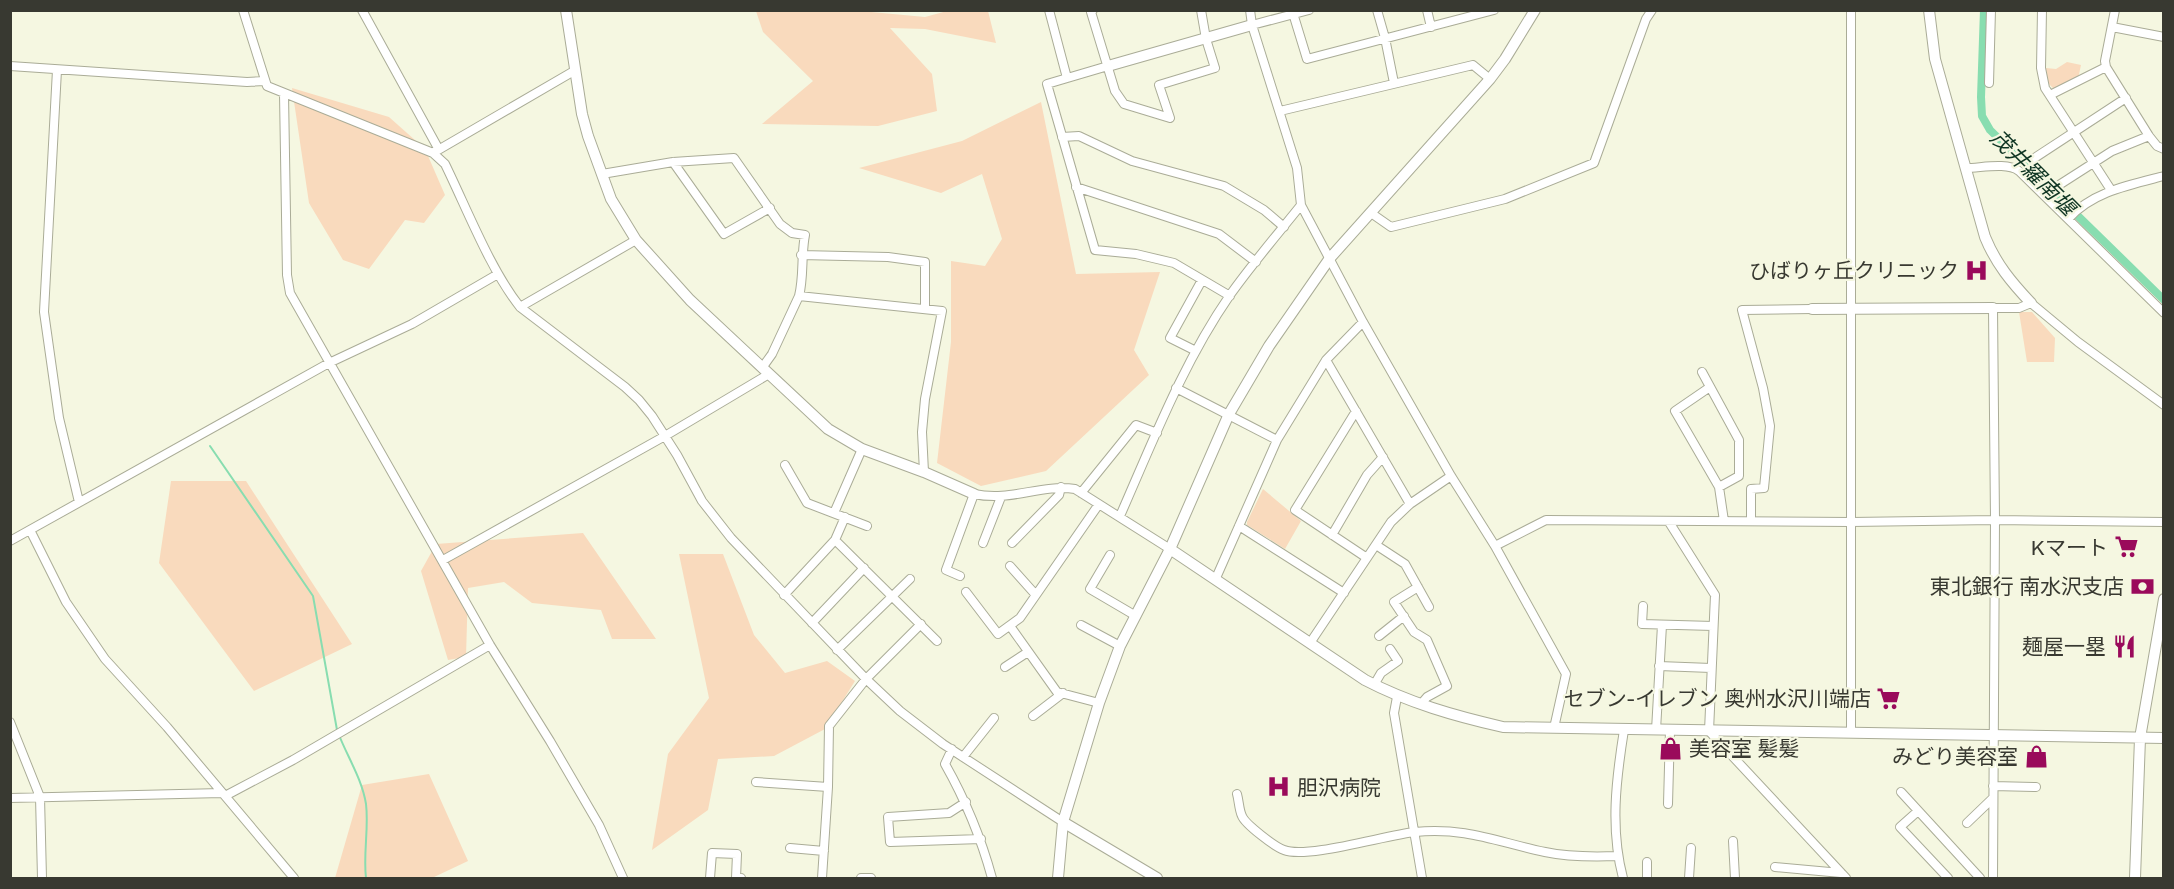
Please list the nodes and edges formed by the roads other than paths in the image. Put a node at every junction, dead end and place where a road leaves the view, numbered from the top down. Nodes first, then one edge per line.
1 (243, 10) edge
2 (362, 10) edge
3 (566, 10) edge
4 (1049, 10) edge
5 (1093, 10) edge
6 (1201, 10) edge
7 (1250, 10) edge
8 (1309, 10) edge
9 (1377, 10) edge
10 (1427, 10) edge
11 (1494, 10) edge
12 (1535, 10) edge
13 (1652, 10) edge
14 (1851, 10) edge
15 (1929, 10) edge
16 (1991, 10) edge
17 (2042, 10) edge
18 (2115, 10) edge
19 (1292, 12) edge
20 (1252, 25) junction
21 (1431, 27) junction
22 (2112, 27) junction
23 (2163, 37) edge
24 (1385, 38) junction
25 (1206, 39) junction
26 (10, 66) edge
27 (1108, 66) junction
28 (2106, 67) junction
29 (57, 70) junction
30 (574, 71) junction
31 (1067, 78) junction
32 (1490, 79) junction
33 (265, 81) junction
34 (1989, 83) dead end
35 (1394, 84) junction
36 (284, 94) junction
37 (2050, 95) junction
38 (2126, 98) junction
39 (1280, 111) junction
40 (2074, 132) junction
41 (2149, 136) junction
42 (1062, 137) junction
43 (2163, 149) edge
44 (436, 151) junction
45 (2033, 159) dead end
46 (674, 162) junction
47 (2093, 162) junction
48 (1966, 168) junction
49 (602, 174) junction
50 (2163, 176) edge
51 (2059, 185) dead end
52 (1076, 187) junction
53 (2111, 190) junction
54 (1300, 205) junction
55 (770, 208) junction
56 (1371, 213) junction
57 (2069, 218) junction
58 (1284, 226) junction
59 (636, 240) junction
60 (801, 255) junction
61 (1330, 258) junction
62 (1256, 262) junction
63 (498, 274) junction
64 (1202, 280) junction
65 (799, 296) junction
66 (1230, 296) junction
67 (2031, 303) junction
68 (520, 307) junction
69 (925, 308) junction
70 (1852, 308) junction
71 (1993, 308) junction
72 (1812, 309) joint
73 (2163, 313) edge
74 (1363, 322) junction
75 (1196, 351) junction
76 (1326, 360) junction
77 (329, 363) junction
78 (765, 371) junction
79 (1702, 372) dead end
80 (1710, 387) junction
81 (1176, 388) junction
82 (2163, 405) edge
83 (1356, 411) junction
84 (1229, 414) junction
85 (1157, 433) junction
86 (665, 436) junction
87 (1277, 440) junction
88 (862, 449) junction
89 (1383, 457) junction
90 (785, 465) dead end
91 (924, 472) junction
92 (1451, 476) junction
93 (1061, 487) junction
94 (1719, 487) junction
95 (1081, 493) junction
96 (974, 494) junction
97 (1001, 498) junction
98 (79, 502) junction
99 (1099, 504) junction
100 (1410, 504) junction
101 (834, 513) junction
102 (1120, 516) junction
103 (845, 518) junction
104 (1751, 520) junction
105 (1995, 520) junction
106 (1724, 521) junction
107 (1669, 522) junction
108 (1851, 522) junction
109 (2163, 522) edge
110 (867, 526) dead end
111 (1239, 526) junction
112 (30, 530) junction
113 (1332, 535) junction
114 (835, 540) junction
115 (10, 541) edge
116 (983, 543) dead end
117 (1012, 543) dead end
118 (1376, 545) junction
119 (1495, 546) junction
120 (1170, 549) junction
121 (1110, 555) dead end
122 (1367, 558) junction
123 (443, 560) junction
124 (1010, 566) dead end
125 (864, 568) junction
126 (960, 576) dead end
127 (1216, 578) junction
128 (910, 579) dead end
129 (1418, 587) junction
130 (966, 592) dead end
131 (1344, 593) junction
132 (1035, 594) junction
133 (784, 595) junction
134 (893, 597) junction
135 (2163, 599) edge
136 (1643, 606) dead end
137 (1429, 607) dead end
138 (1136, 616) junction
139 (1404, 616) junction
140 (812, 623) junction
141 (921, 624) junction
142 (1081, 625) dead end
143 (1662, 625) junction
144 (1010, 626) junction
145 (1713, 626) junction
146 (1379, 636) dead end
147 (937, 641) dead end
148 (1310, 643) junction
149 (490, 645) junction
150 (1120, 646) junction
151 (1390, 649) dead end
152 (837, 650) junction
153 (1028, 652) junction
154 (2152, 664) junction
155 (2163, 664) edge
156 (1659, 666) junction
157 (1005, 667) dead end
158 (1711, 668) junction
159 (866, 679) junction
160 (1374, 684) junction
161 (1063, 693) junction
162 (1397, 697) junction
163 (1099, 703) junction
164 (1421, 704) junction
165 (1033, 716) dead end
166 (994, 718) dead end
167 (10, 722) edge
168 (1554, 728) junction
169 (1624, 730) junction
170 (1656, 730) junction
171 (1670, 730) junction
172 (1709, 731) junction
173 (1851, 733) junction
174 (1992, 736) junction
175 (2139, 738) junction
176 (2163, 738) edge
177 (952, 750) junction
178 (963, 757) junction
179 (756, 783) dead end
180 (1993, 786) junction
181 (2036, 786) dead end
182 (828, 787) junction
183 (1901, 792) dead end
184 (1238, 794) dead end
185 (223, 795) junction
186 (40, 797) junction
187 (10, 798) edge
188 (1992, 799) junction
189 (966, 802) junction
190 (1668, 804) dead end
191 (1918, 811) junction
192 (1063, 822) junction
193 (1967, 823) dead end
194 (1414, 832) junction
195 (981, 838) junction
196 (1733, 841) dead end
197 (790, 848) dead end
198 (1691, 848) dead end
199 (824, 851) junction
200 (1617, 856) junction
201 (1647, 862) dead end
202 (1775, 867) dead end
203 (1844, 876) edge
204 (861, 878) edge
205 (42, 879) edge
206 (294, 879) edge
207 (623, 879) edge
208 (710, 879) edge
209 (741, 879) edge
210 (822, 879) edge
211 (871, 879) edge
212 (992, 879) edge
213 (1058, 879) edge
214 (1157, 879) edge
215 (1422, 879) edge
216 (1623, 879) edge
217 (1647, 879) edge
218 (1689, 879) edge
219 (1735, 879) edge
220 (1948, 879) edge
221 (1980, 879) edge
222 (1993, 879) edge
223 (2134, 879) edge

1 - 33 street
2 - 44 street
3 - 30 street
4 - 31 street
5 - 27 street
6 - 25 street
7 - 20 street
8 - 19 street
9 - 24 street
10 - 21 street
11 - 21 street
12 - 32 street
13 - 56 street
14 - 70 street
15 - 48 street
16 - 34 street
17 - 37 street
18 - 22 street
19 - 20 street
19 - 24 street
20 - 25 street
20 - 39 street
21 - 24 street
22 - 23 street
22 - 28 street
24 - 35 street
25 - 27 street
25 - 27 street
26 - 29 street
27 - 31 street
28 - 37 street
28 - 38 street
29 - 33 street
29 - 98 street
30 - 44 street
30 - 49 street
31 - 42 street
32 - 35 street
32 - 56 street
33 - 36 street
35 - 39 street
36 - 44 street
36 - 77 street
37 - 40 street
38 - 40 street
38 - 41 street
39 - 54 street
40 - 45 street
40 - 47 street
41 - 43 street
41 - 47 street
42 - 52 street
42 - 58 street
44 - 63 street
46 - 49 street
46 - 55 street
46 - 55 street
47 - 51 street
47 - 53 street
48 - 57 street
48 - 67 street
49 - 59 street
50 - 53 street
52 - 62 street
52 - 64 street
53 - 57 street
54 - 58 street
54 - 61 street
55 - 60 street
56 - 61 street
57 - 73 street
58 - 62 street
59 - 68 street
59 - 78 street
60 - 65 street
60 - 69 street
61 - 74 street
61 - 84 street
62 - 66 street
63 - 68 street
63 - 77 street
64 - 66 street
64 - 75 street
65 - 69 street
65 - 78 street
66 - 75 street
67 - 71 street
67 - 82 street
68 - 86 street
69 - 91 street
70 - 71 street
70 - 72 street
70 - 108 street
71 - 105 street
72 - 104 street
74 - 76 street
74 - 92 street
75 - 81 street
76 - 83 street
76 - 87 street
77 - 98 street
77 - 123 street
78 - 86 street
78 - 88 street
79 - 80 street
80 - 94 street
80 - 94 street
81 - 84 street
81 - 85 street
83 - 89 street
83 - 113 street
84 - 87 street
84 - 120 street
85 - 95 street
85 - 102 street
86 - 123 street
86 - 133 street
87 - 111 street
88 - 91 street
88 - 101 street
89 - 100 street
89 - 113 street
90 - 101 street
91 - 96 street
92 - 100 street
92 - 119 street
93 - 95 street
93 - 97 street
93 - 117 street
94 - 106 street
95 - 99 street
96 - 97 street
96 - 126 street
97 - 116 street
98 - 112 street
99 - 102 street
99 - 132 street
100 - 118 street
101 - 103 street
102 - 120 street
103 - 110 street
103 - 114 street
104 - 106 street
104 - 108 street
105 - 108 street
105 - 109 street
105 - 174 street
106 - 107 street
107 - 119 street
107 - 145 street
108 - 173 street
111 - 127 street
111 - 131 street
112 - 115 street
112 - 185 street
113 - 122 street
114 - 125 street
114 - 133 street
118 - 122 street
118 - 129 street
119 - 168 street
120 - 127 street
120 - 138 street
121 - 138 street
122 - 131 street
123 - 149 street
124 - 132 street
125 - 134 street
125 - 140 street
127 - 148 street
128 - 134 street
129 - 137 street
129 - 139 street
130 - 144 street
131 - 148 street
132 - 144 street
133 - 140 street
134 - 141 street
134 - 152 street
135 - 154 street
136 - 143 street
138 - 150 street
139 - 146 street
139 - 164 street
140 - 152 street
141 - 147 street
141 - 159 street
142 - 150 street
143 - 145 street
143 - 156 street
144 - 153 street
145 - 158 street
148 - 160 street
149 - 185 street
149 - 207 street
150 - 163 street
151 - 160 street
152 - 159 street
153 - 157 street
153 - 161 street
154 - 155 street
154 - 175 street
156 - 158 street
156 - 170 street
158 - 172 street
159 - 177 street
159 - 182 street
160 - 162 street
161 - 163 street
161 - 165 street
162 - 164 street
162 - 194 street
163 - 192 street
164 - 168 street
166 - 178 street
167 - 186 street
168 - 169 street
169 - 170 street
169 - 200 street
170 - 171 street
171 - 172 street
171 - 190 street
172 - 173 street
172 - 203 street
173 - 174 street
174 - 175 street
174 - 180 street
175 - 176 street
175 - 223 street
177 - 178 street
177 - 189 street
178 - 192 street
179 - 182 street
180 - 181 street
180 - 188 street
182 - 199 street
183 - 191 street
184 - 194 street
185 - 186 street
185 - 206 street
186 - 187 street
186 - 205 street
188 - 193 street
188 - 222 street
189 - 195 street
189 - 195 street
191 - 220 street
191 - 221 street
192 - 213 street
192 - 214 street
194 - 200 street
194 - 215 street
195 - 212 street
196 - 219 street
197 - 199 street
198 - 218 street
199 - 210 street
200 - 216 street
201 - 217 street
202 - 203 street
204 - 211 street
208 - 209 street

